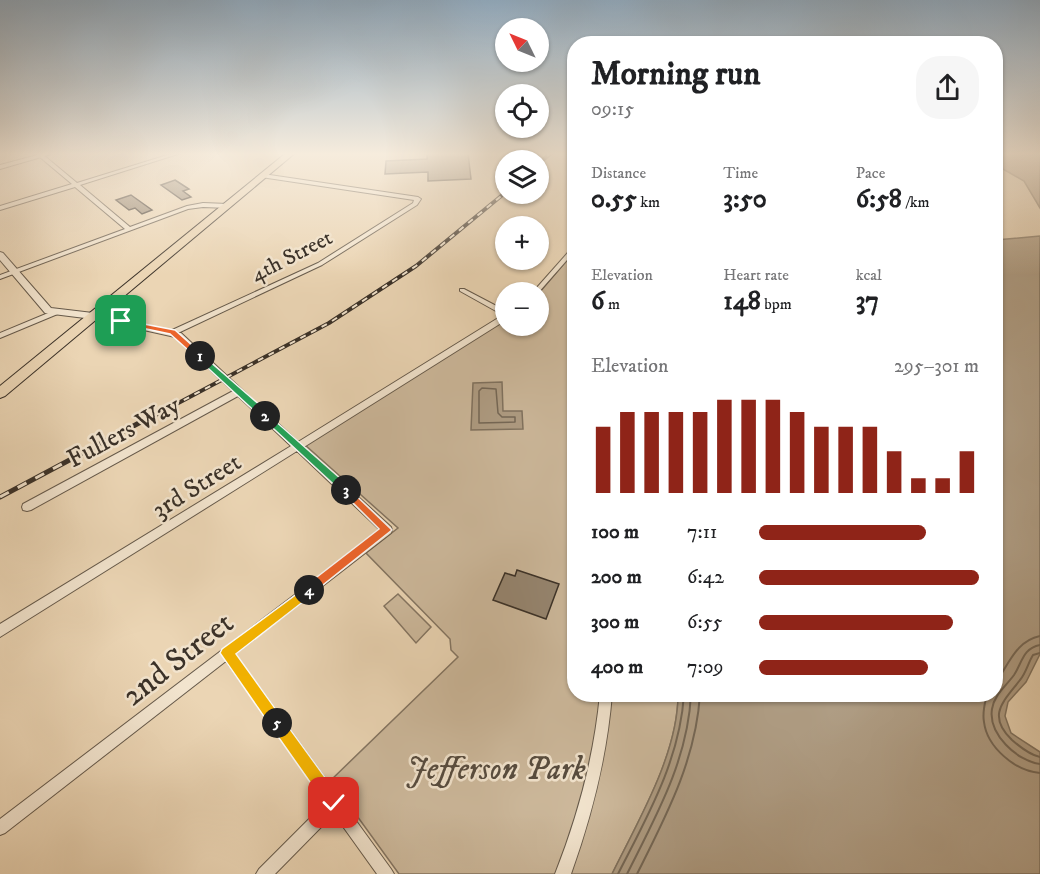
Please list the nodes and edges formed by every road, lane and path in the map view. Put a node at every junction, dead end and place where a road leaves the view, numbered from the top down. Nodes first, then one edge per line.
1 (46, 194) edge
2 (86, 194) edge
3 (242, 194) edge
4 (383, 194) edge
5 (228, 206) junction
6 (0, 208) edge
7 (129, 229) junction
8 (0, 255) edge
9 (567, 257) edge
10 (14, 272) junction
11 (0, 277) edge
12 (545, 282) edge
13 (462, 290) dead end
14 (495, 309) edge
15 (56, 313) junction
16 (93, 316) junction
17 (495, 322) edge
18 (172, 332) junction
19 (0, 336) edge
20 (239, 392) junction
21 (0, 393) edge
22 (298, 446) junction
23 (27, 507) dead end
24 (0, 631) edge
25 (227, 653) junction
26 (605, 702) edge
27 (334, 803) junction
28 (0, 828) edge
29 (264, 874) edge
30 (386, 874) edge
31 (562, 874) edge

1 - 6 street
2 - 7 street
3 - 5 main road
4 - 18 street, 4th Street
5 - 7 street
5 - 16 main road
7 - 10 street
8 - 10 street
9 - 12 street
10 - 11 street
10 - 15 street
13 - 14 street
15 - 16 street
15 - 19 street
16 - 18 street
16 - 21 main road
17 - 22 street, 3rd Street
18 - 20 street
20 - 22 street
20 - 23 street, Fullers Way
22 - 24 street, 3rd Street
22 - 25 street, 2nd Street
25 - 27 street
25 - 28 street, 2nd Street
26 - 31 street
27 - 29 street
27 - 30 street

